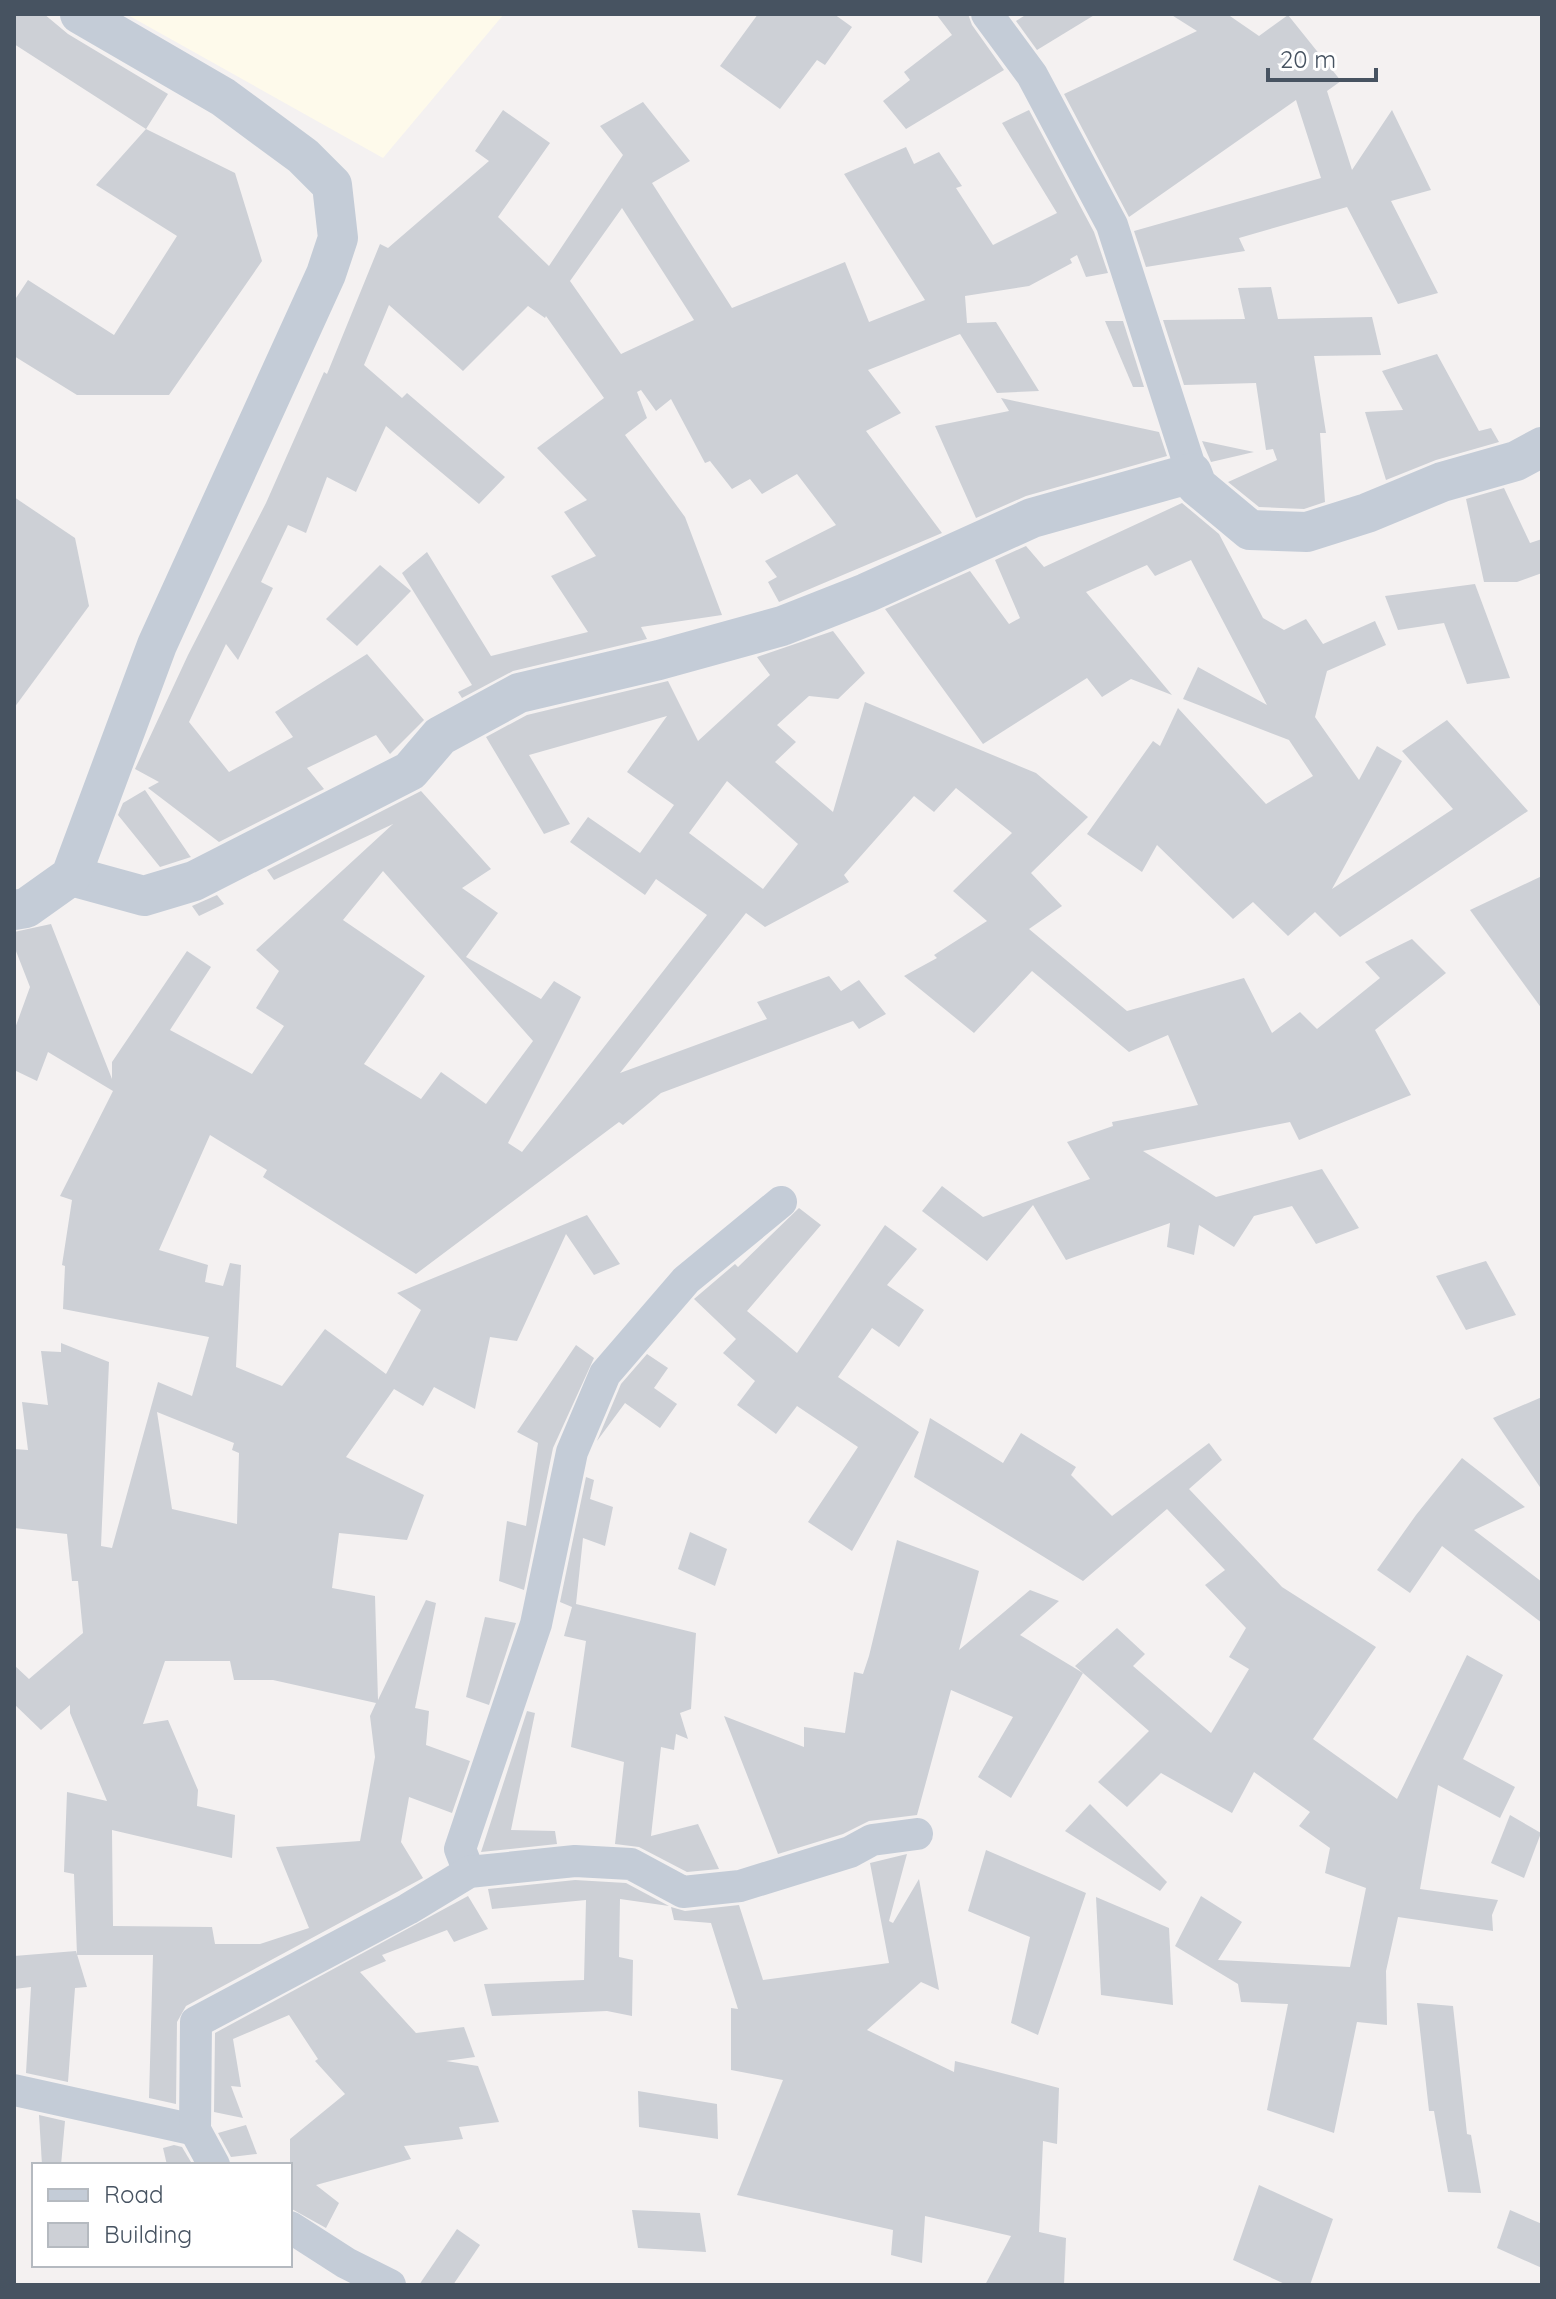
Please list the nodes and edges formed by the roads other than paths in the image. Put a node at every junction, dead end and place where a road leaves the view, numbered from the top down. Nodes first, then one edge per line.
1 (80, 14) edge
2 (987, 14) edge
3 (1542, 447) edge
4 (1192, 473) junction
5 (71, 876) junction
6 (14, 910) edge
7 (781, 1202) dead end
8 (917, 1834) dead end
9 (469, 1872) junction
10 (14, 2090) edge
11 (195, 2130) junction
12 (213, 2163) edge
13 (292, 2228) edge
14 (390, 2285) edge

1 - 5 street
2 - 4 street
3 - 4 street
4 - 5 street
5 - 6 street
7 - 9 street
8 - 9 street
9 - 11 street
10 - 11 street
11 - 12 street
13 - 14 street

